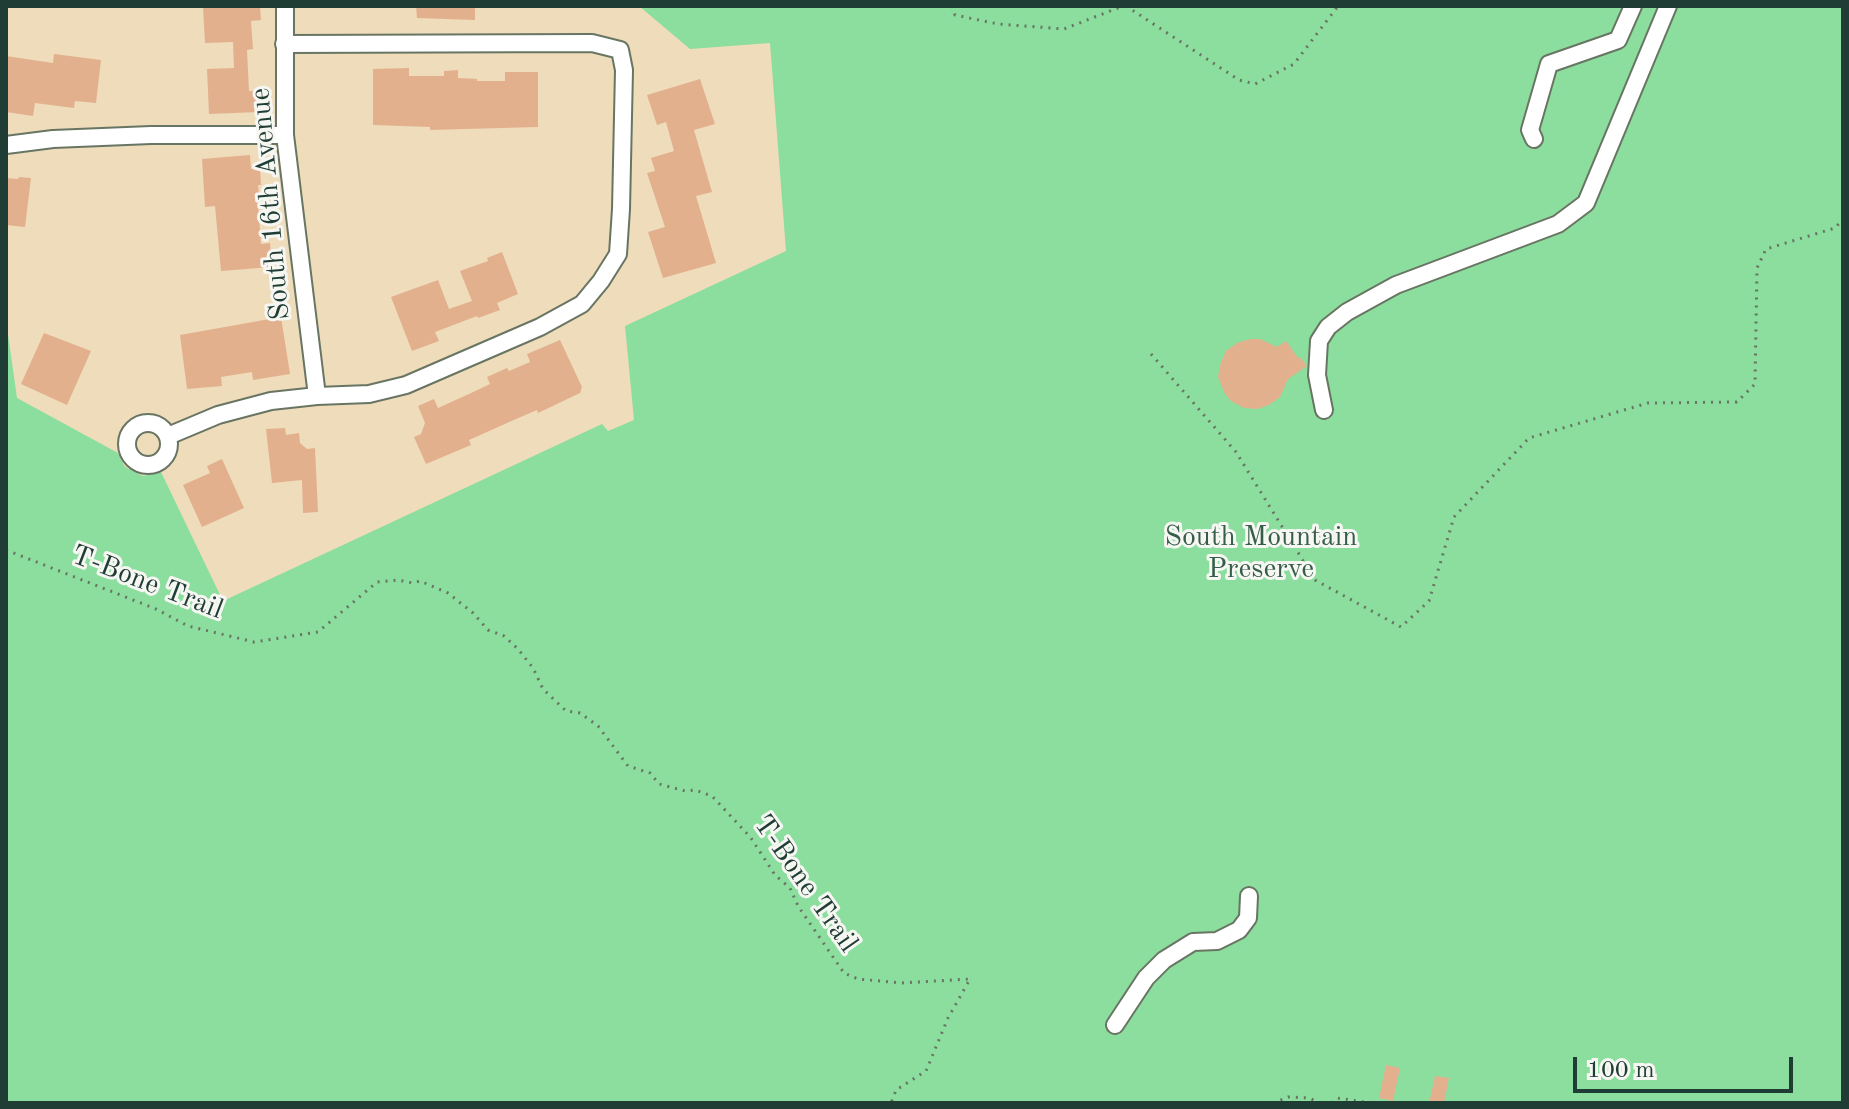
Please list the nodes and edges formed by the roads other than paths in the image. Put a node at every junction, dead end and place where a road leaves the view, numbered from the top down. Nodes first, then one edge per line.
1 (285, 6) edge
2 (1633, 6) edge
3 (1668, 6) edge
4 (284, 44) junction
5 (285, 135) junction
6 (1534, 139) dead end
7 (6, 145) edge
8 (317, 396) junction
9 (1324, 410) dead end
10 (168, 436) dead end
11 (1249, 896) dead end
12 (1115, 1025) dead end

1 - 4 street, South 16th Avenue
2 - 6 street
3 - 9 street
4 - 5 street, South 16th Avenue
4 - 8 street
5 - 7 street
5 - 8 street, South 16th Avenue
8 - 10 street
11 - 12 street

